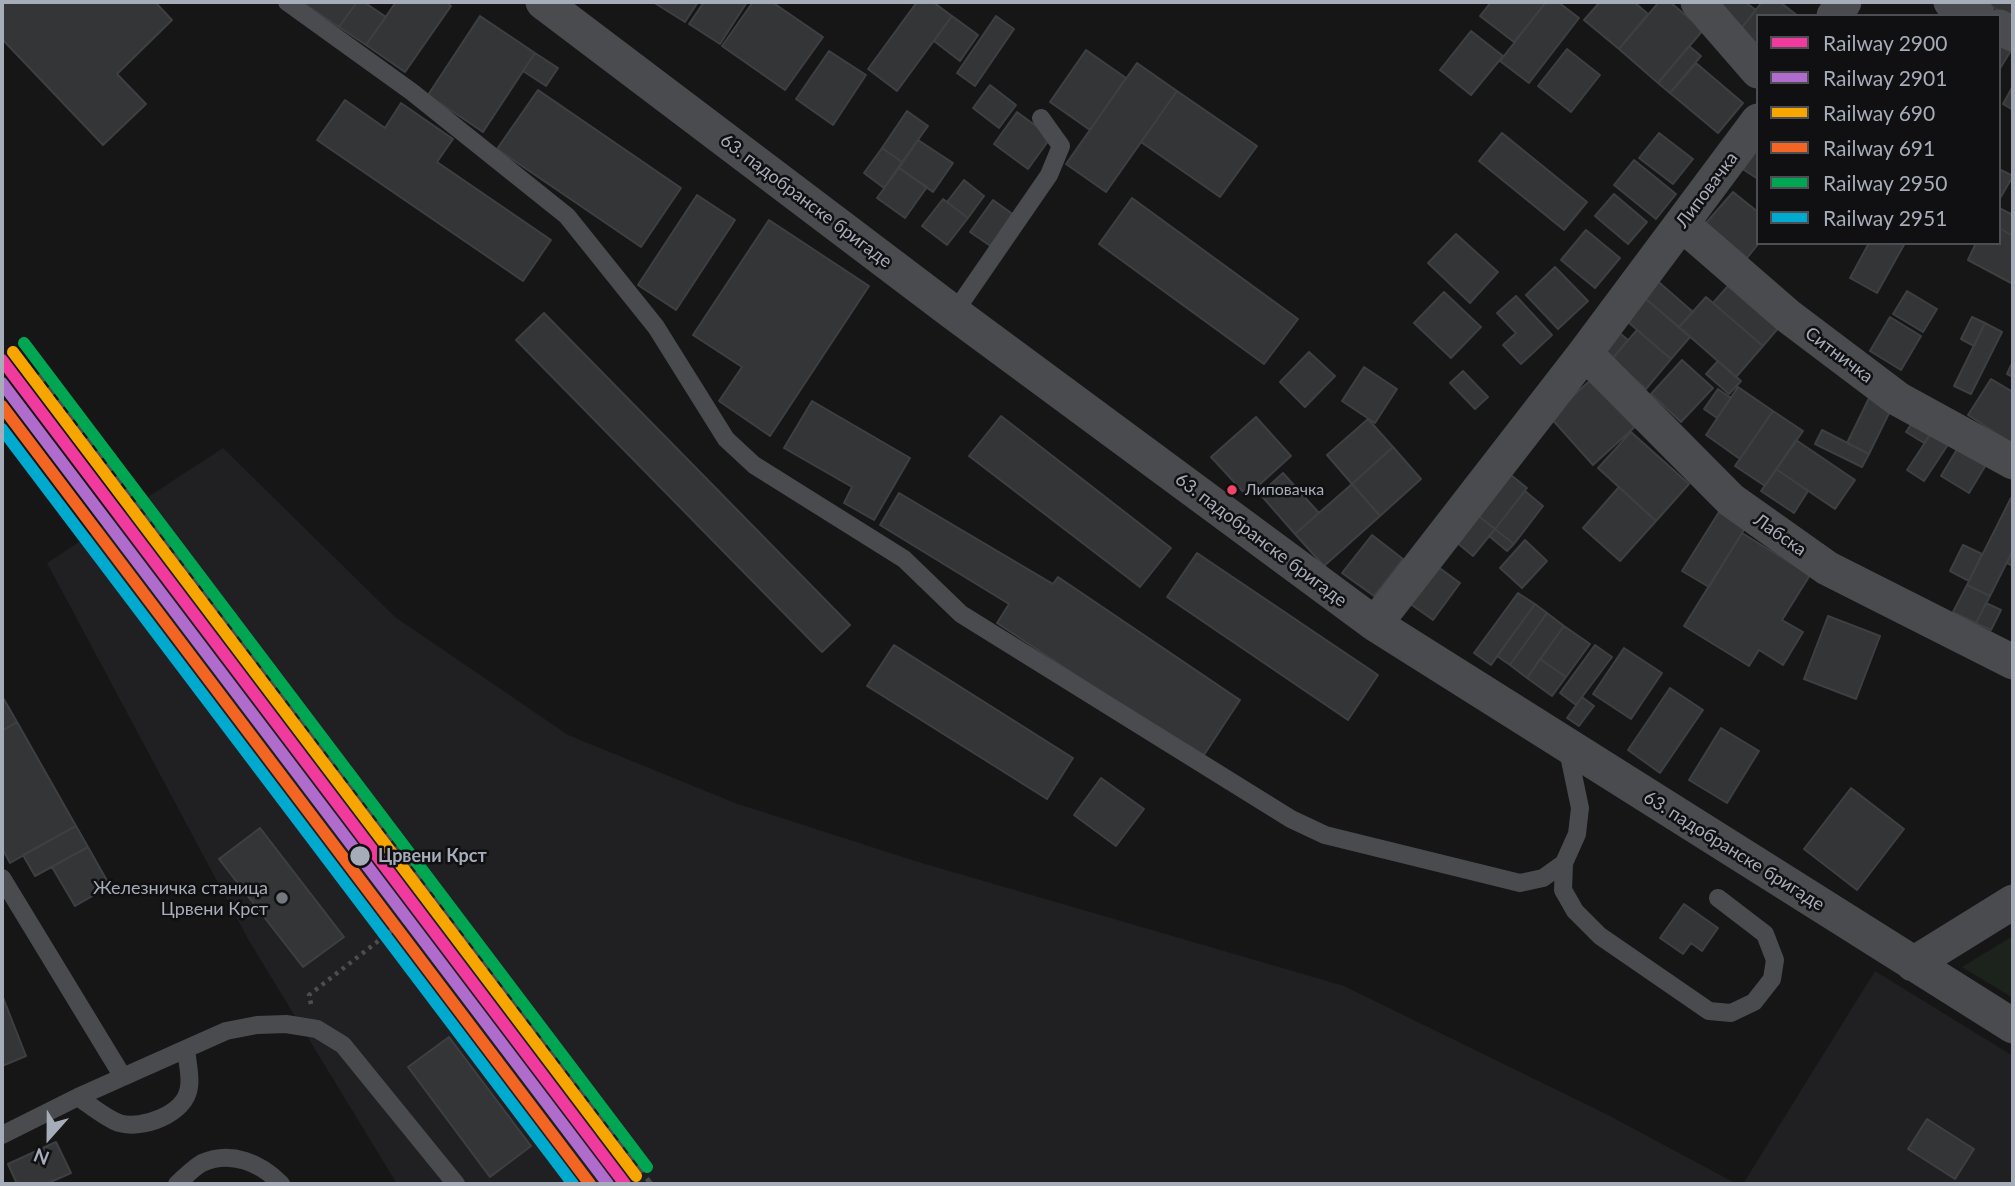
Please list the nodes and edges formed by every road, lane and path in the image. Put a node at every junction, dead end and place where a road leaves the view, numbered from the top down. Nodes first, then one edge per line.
1 (288, 2) edge
2 (543, 2) edge
3 (1698, 2) edge
4 (1951, 2) edge
5 (1974, 14) edge
6 (1756, 69) edge
7 (1041, 118) dead end
8 (1756, 124) edge
9 (1682, 224) junction
10 (954, 313) junction
11 (1586, 353) junction
12 (2013, 462) edge
13 (1375, 624) junction
14 (2013, 662) edge
15 (1567, 746) junction
16 (1564, 863) junction
17 (2, 878) edge
18 (1718, 898) dead end
19 (2013, 902) edge
20 (409, 917) dead end
21 (1913, 964) junction
22 (2013, 1026) edge
23 (317, 1029) junction
24 (186, 1049) junction
25 (122, 1077) junction
26 (78, 1097) junction
27 (2, 1135) edge
28 (177, 1184) edge
29 (281, 1184) edge
30 (456, 1184) edge

1 - 16 lane
2 - 10 street, 63. падобранске бригаде
3 - 6 street
4 - 5 street
7 - 10 lane
8 - 9 street, Липовачка
9 - 11 street, Липовачка
9 - 12 street, Ситничка
10 - 13 street, 63. падобранске бригаде
11 - 13 street, Липовачка
11 - 14 street, Лабска
13 - 15 street, 63. падобранске бригаде
15 - 16 lane
15 - 21 street, 63. падобранске бригаде
16 - 18 lane
17 - 25 lane
19 - 21 street
20 - 23 path
21 - 22 street, 63. падобранске бригаде
23 - 24 lane
23 - 30 lane
24 - 25 lane
24 - 26 lane
25 - 26 lane
26 - 27 lane
28 - 29 lane

